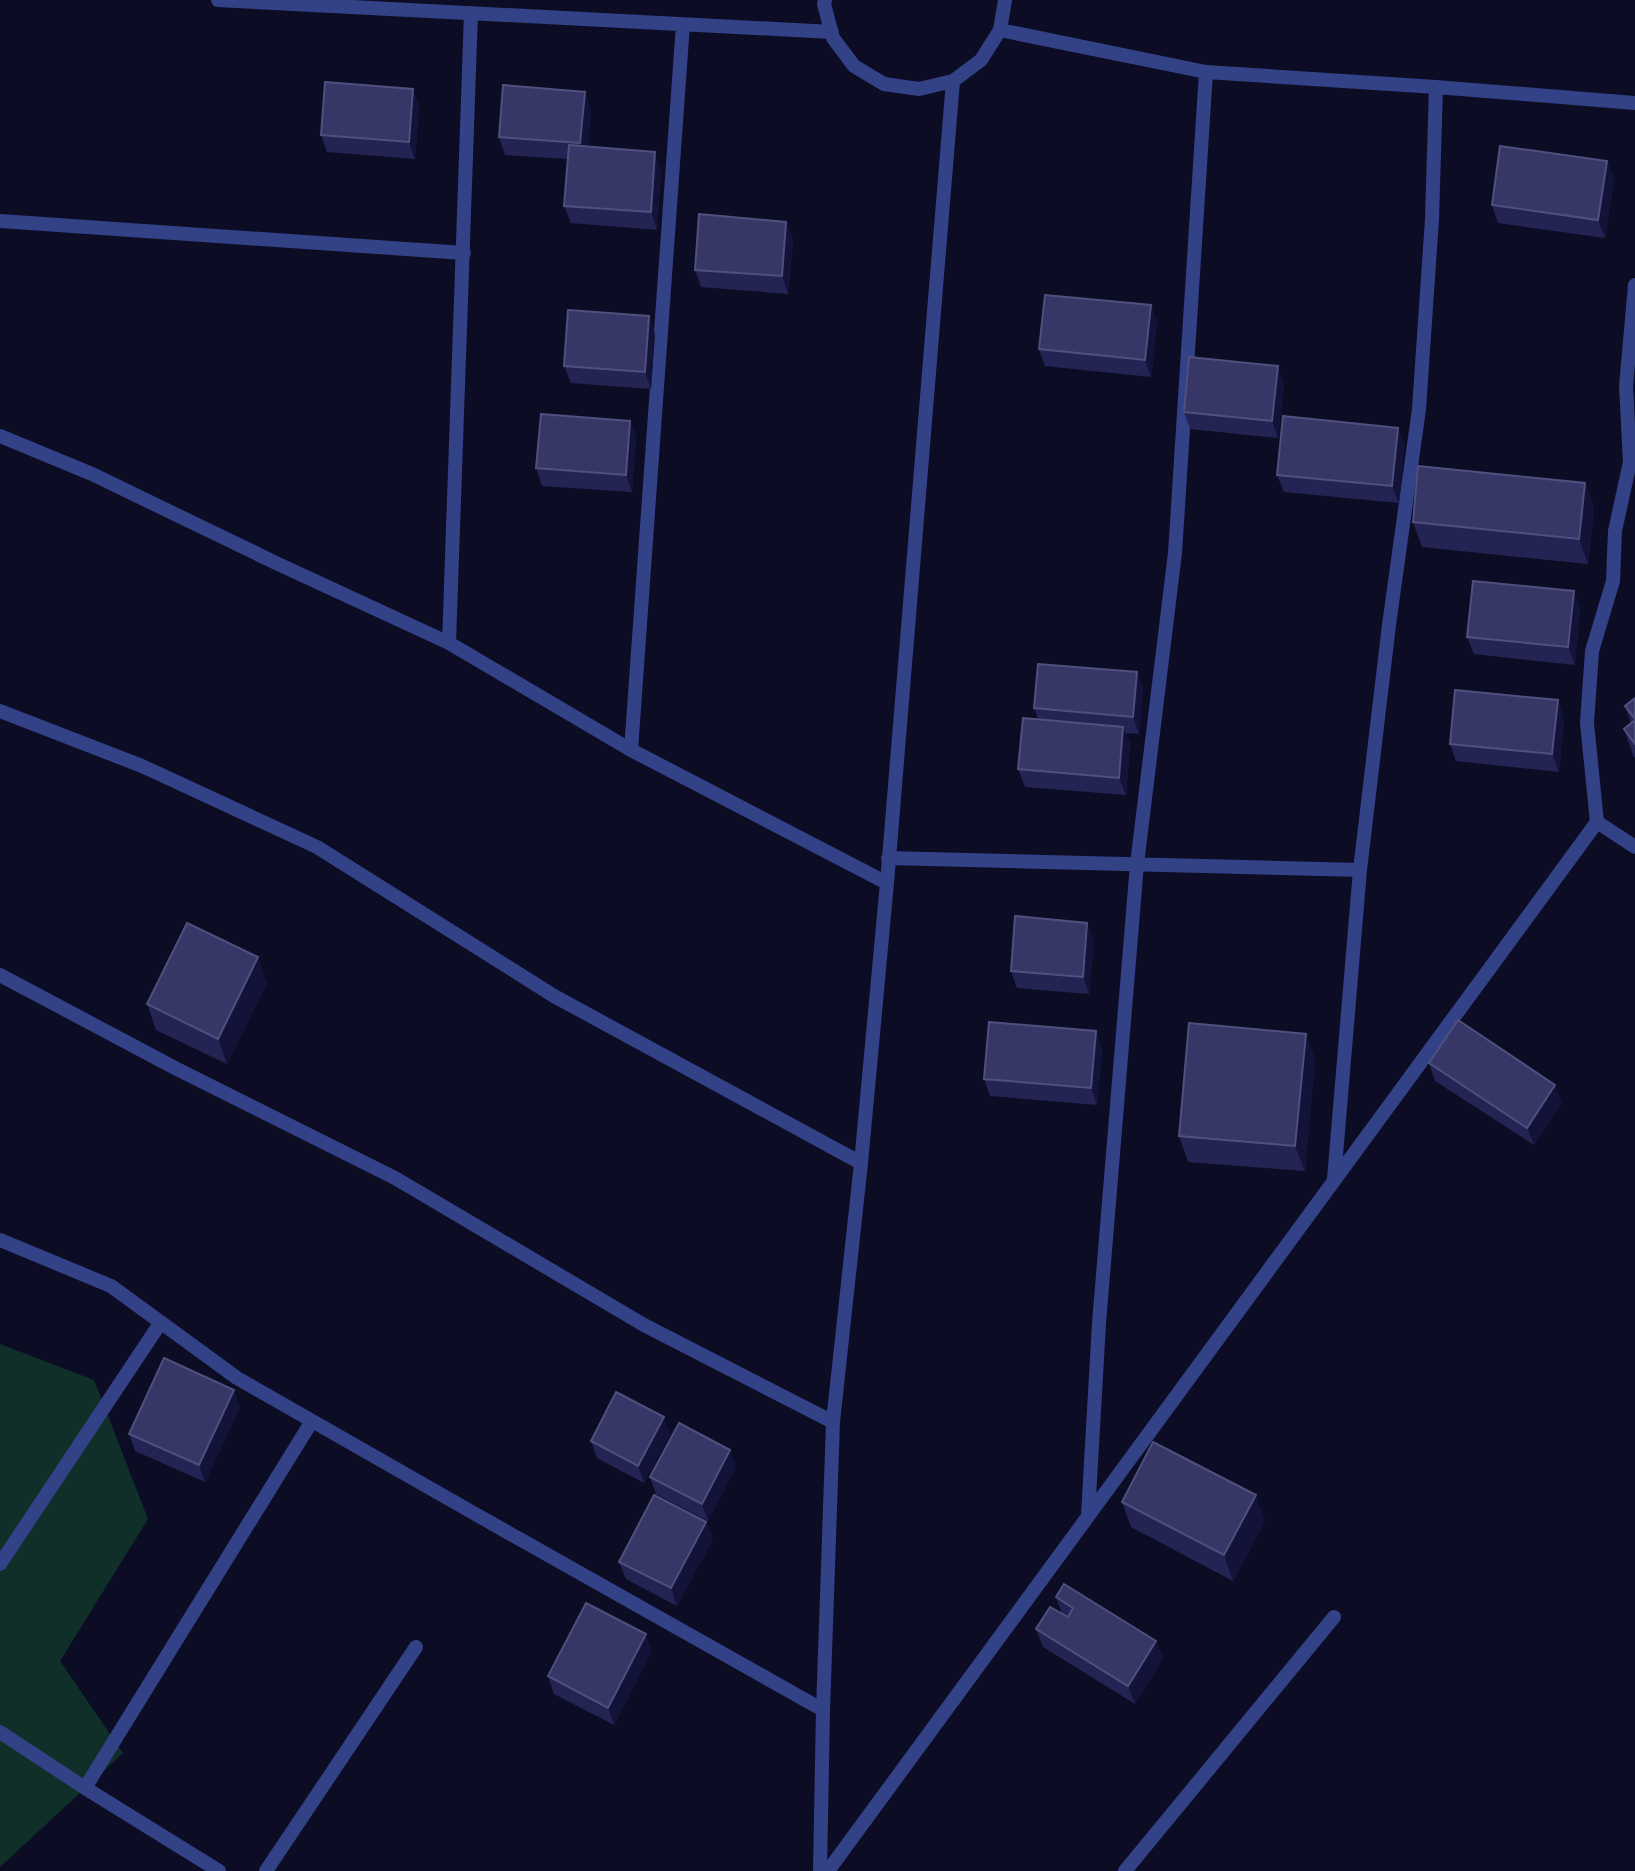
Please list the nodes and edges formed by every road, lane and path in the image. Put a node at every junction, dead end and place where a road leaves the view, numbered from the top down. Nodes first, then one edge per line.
1 (218, 0) edge
2 (825, 0) edge
3 (1005, 0) edge
4 (471, 13) junction
5 (682, 24) junction
6 (1000, 30) junction
7 (832, 32) junction
8 (1206, 72) junction
9 (953, 81) junction
10 (1436, 87) junction
11 (1635, 103) edge
12 (0, 221) edge
13 (464, 253) junction
14 (1635, 285) edge
15 (1632, 339) edge
16 (0, 436) edge
17 (449, 643) junction
18 (0, 711) edge
19 (631, 750) junction
20 (1597, 822) junction
21 (1635, 847) edge
22 (888, 858) junction
23 (1136, 864) junction
24 (1360, 870) junction
25 (887, 883) junction
26 (0, 975) edge
27 (861, 1163) junction
28 (1334, 1181) junction
29 (0, 1240) edge
30 (161, 1322) junction
31 (312, 1421) junction
32 (834, 1422) junction
33 (1088, 1516) junction
34 (0, 1564) edge
35 (1334, 1617) dead end
36 (416, 1647) dead end
37 (823, 1710) junction
38 (0, 1732) edge
39 (85, 1788) junction
40 (219, 1871) edge
41 (266, 1871) edge
42 (820, 1871) edge
43 (828, 1871) edge
44 (1125, 1871) edge

1 - 4 street
2 - 7 street
3 - 6 street
4 - 5 street
4 - 13 street
5 - 7 street
5 - 19 street
6 - 8 street
6 - 9 street
7 - 9 street
8 - 10 street
8 - 23 street
9 - 22 street
10 - 11 street
10 - 24 street
12 - 13 street
13 - 17 street
14 - 15 street
15 - 20 street
16 - 17 street
17 - 19 street
18 - 27 street
19 - 25 street
20 - 21 street
20 - 28 street
22 - 23 street
22 - 25 street
23 - 24 street
23 - 33 street
24 - 28 street
25 - 27 street
26 - 32 street
27 - 32 street
28 - 33 street
29 - 30 street
30 - 31 street
30 - 34 street
31 - 37 street
31 - 39 street
32 - 37 street
33 - 43 street
35 - 44 street
36 - 41 street
37 - 42 street
38 - 39 street
39 - 40 street

